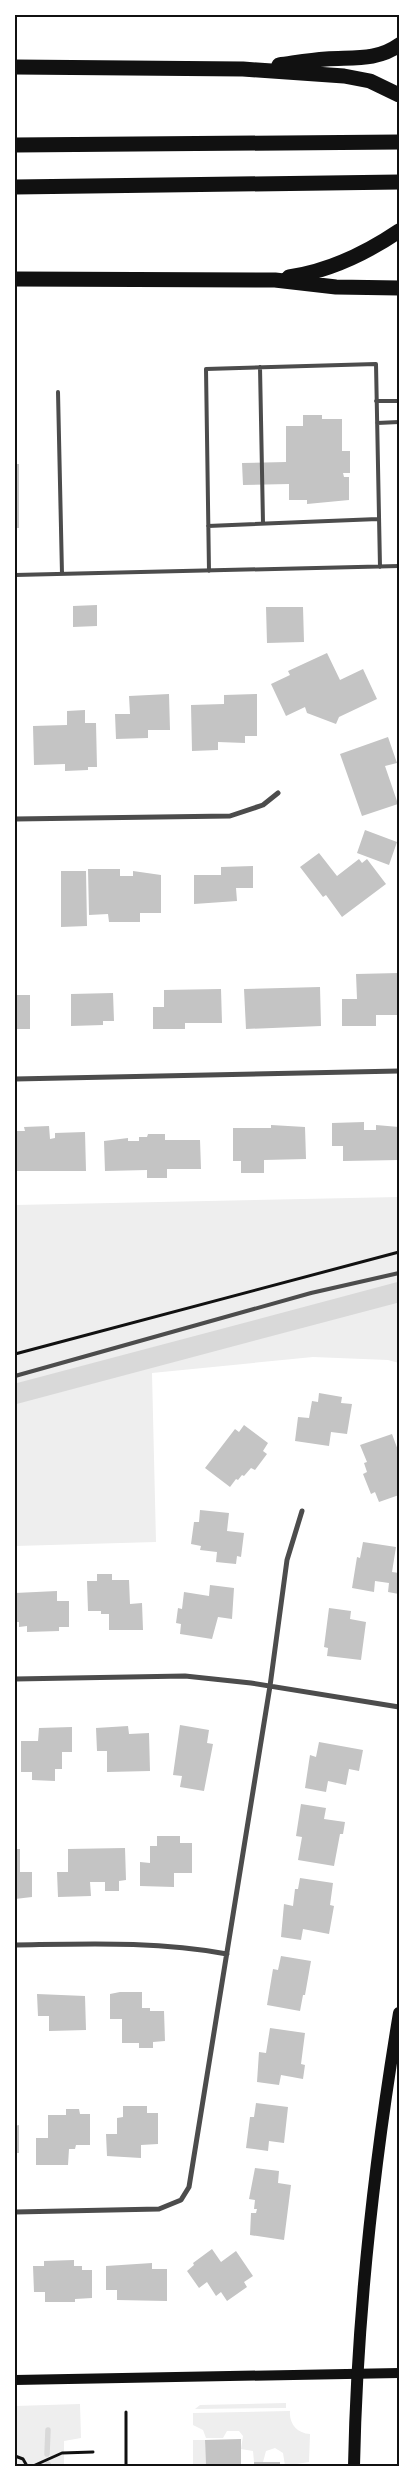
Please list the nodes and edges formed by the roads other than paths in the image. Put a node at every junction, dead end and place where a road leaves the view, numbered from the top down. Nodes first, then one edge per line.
1 (399, 45) edge
2 (15, 67) edge
3 (243, 69) junction
4 (399, 95) edge
5 (399, 142) edge
6 (15, 145) edge
7 (399, 182) edge
8 (15, 187) edge
9 (399, 232) edge
10 (15, 279) edge
11 (275, 280) junction
12 (399, 288) edge
13 (260, 367) junction
14 (58, 392) dead end
15 (376, 401) junction
16 (399, 401) edge
17 (399, 422) edge
18 (377, 423) junction
19 (378, 519) junction
20 (263, 523) junction
21 (208, 526) junction
22 (399, 566) edge
23 (380, 567) junction
24 (209, 571) junction
25 (62, 574) junction
26 (15, 575) edge
27 (278, 793) dead end
28 (15, 819) edge
29 (399, 1071) edge
30 (15, 1079) edge
31 (399, 1273) edge
32 (15, 1376) edge
33 (302, 1511) dead end
34 (15, 1679) edge
35 (270, 1686) junction
36 (399, 1707) edge
37 (15, 1945) edge
38 (227, 1954) junction
39 (399, 2013) edge
40 (394, 2068) edge
41 (15, 2212) edge
42 (399, 2373) edge
43 (358, 2374) junction
44 (15, 2380) edge
45 (354, 2466) edge

1 - 3 highway
2 - 3 highway
3 - 4 highway
5 - 6 highway
7 - 8 highway
9 - 11 highway
10 - 11 highway
11 - 12 highway
13 - 15 lane
13 - 20 lane
13 - 21 lane
14 - 25 lane
15 - 16 lane
15 - 18 lane
17 - 18 lane
18 - 19 lane
19 - 20 lane
19 - 23 lane
20 - 21 lane
21 - 24 lane
22 - 23 lane
23 - 24 lane
24 - 25 lane
25 - 26 lane
27 - 28 street
29 - 30 street
31 - 32 lane
33 - 35 street
34 - 35 street
35 - 36 street
35 - 38 street
37 - 38 street
38 - 41 street
39 - 40 main road
40 - 43 main road
42 - 43 main road
43 - 44 main road
43 - 45 main road

